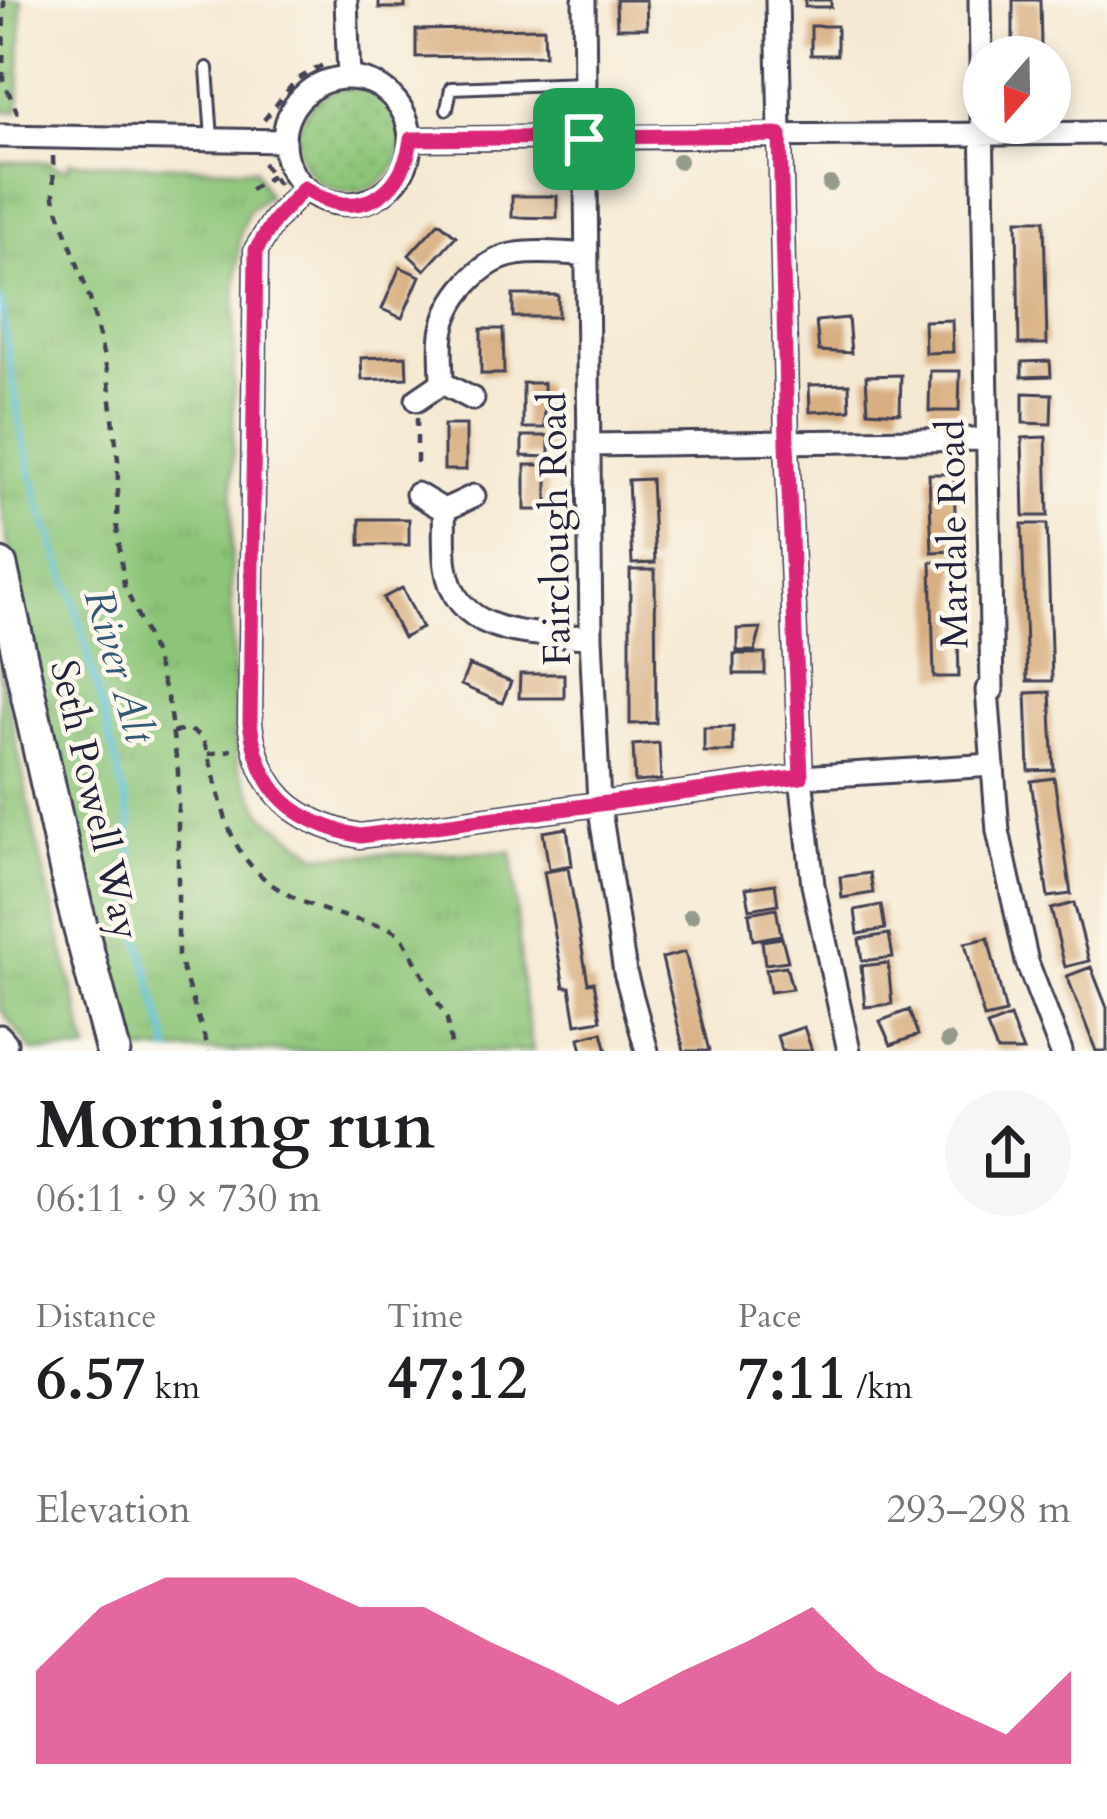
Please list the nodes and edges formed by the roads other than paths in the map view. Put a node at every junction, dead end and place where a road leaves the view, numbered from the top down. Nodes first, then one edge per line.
1 (346, 0) edge
2 (584, 0) edge
3 (777, 0) edge
4 (980, 0) edge
5 (981, 36) edge
6 (207, 68) dead end
7 (349, 78) junction
8 (582, 83) junction
9 (447, 109) dead end
10 (1107, 133) edge
11 (1071, 134) edge
12 (780, 135) junction
13 (963, 135) edge
14 (1, 136) edge
15 (212, 139) junction
16 (411, 139) junction
17 (584, 139) junction
18 (284, 141) junction
19 (982, 144) edge
20 (304, 188) junction
21 (585, 254) junction
22 (442, 383) junction
23 (417, 400) road end
24 (473, 400) dead end
25 (988, 439) junction
26 (787, 443) junction
27 (589, 445) junction
28 (417, 494) road end
29 (474, 496) dead end
30 (444, 510) junction
31 (0, 566) edge
32 (591, 637) junction
33 (993, 765) junction
34 (801, 777) junction
35 (598, 803) junction
36 (113, 1051) edge
37 (646, 1051) edge
38 (849, 1051) edge
39 (1061, 1051) edge

1 - 7 street
2 - 8 street, Fairclough Road
3 - 12 street
4 - 5 street, Mardale Road
6 - 15 lane
7 - 16 street
7 - 18 street
8 - 9 lane
8 - 17 street, Fairclough Road
10 - 11 street
12 - 13 street
12 - 17 street
12 - 26 street
14 - 15 street
15 - 18 street
16 - 17 street
16 - 20 street
17 - 21 street, Fairclough Road
18 - 20 street
19 - 25 street, Mardale Road
20 - 35 street
21 - 22 street
21 - 27 street, Fairclough Road
22 - 23 street
22 - 24 street
25 - 26 street
25 - 33 street, Mardale Road
26 - 27 street
26 - 34 street
27 - 32 street, Fairclough Road
28 - 30 street
29 - 30 street
30 - 32 street
31 - 36 main road, Seth Powell Way
32 - 35 street, Fairclough Road
33 - 34 street
33 - 39 street, Mardale Road
34 - 35 street
34 - 38 street
35 - 37 street, Fairclough Road

